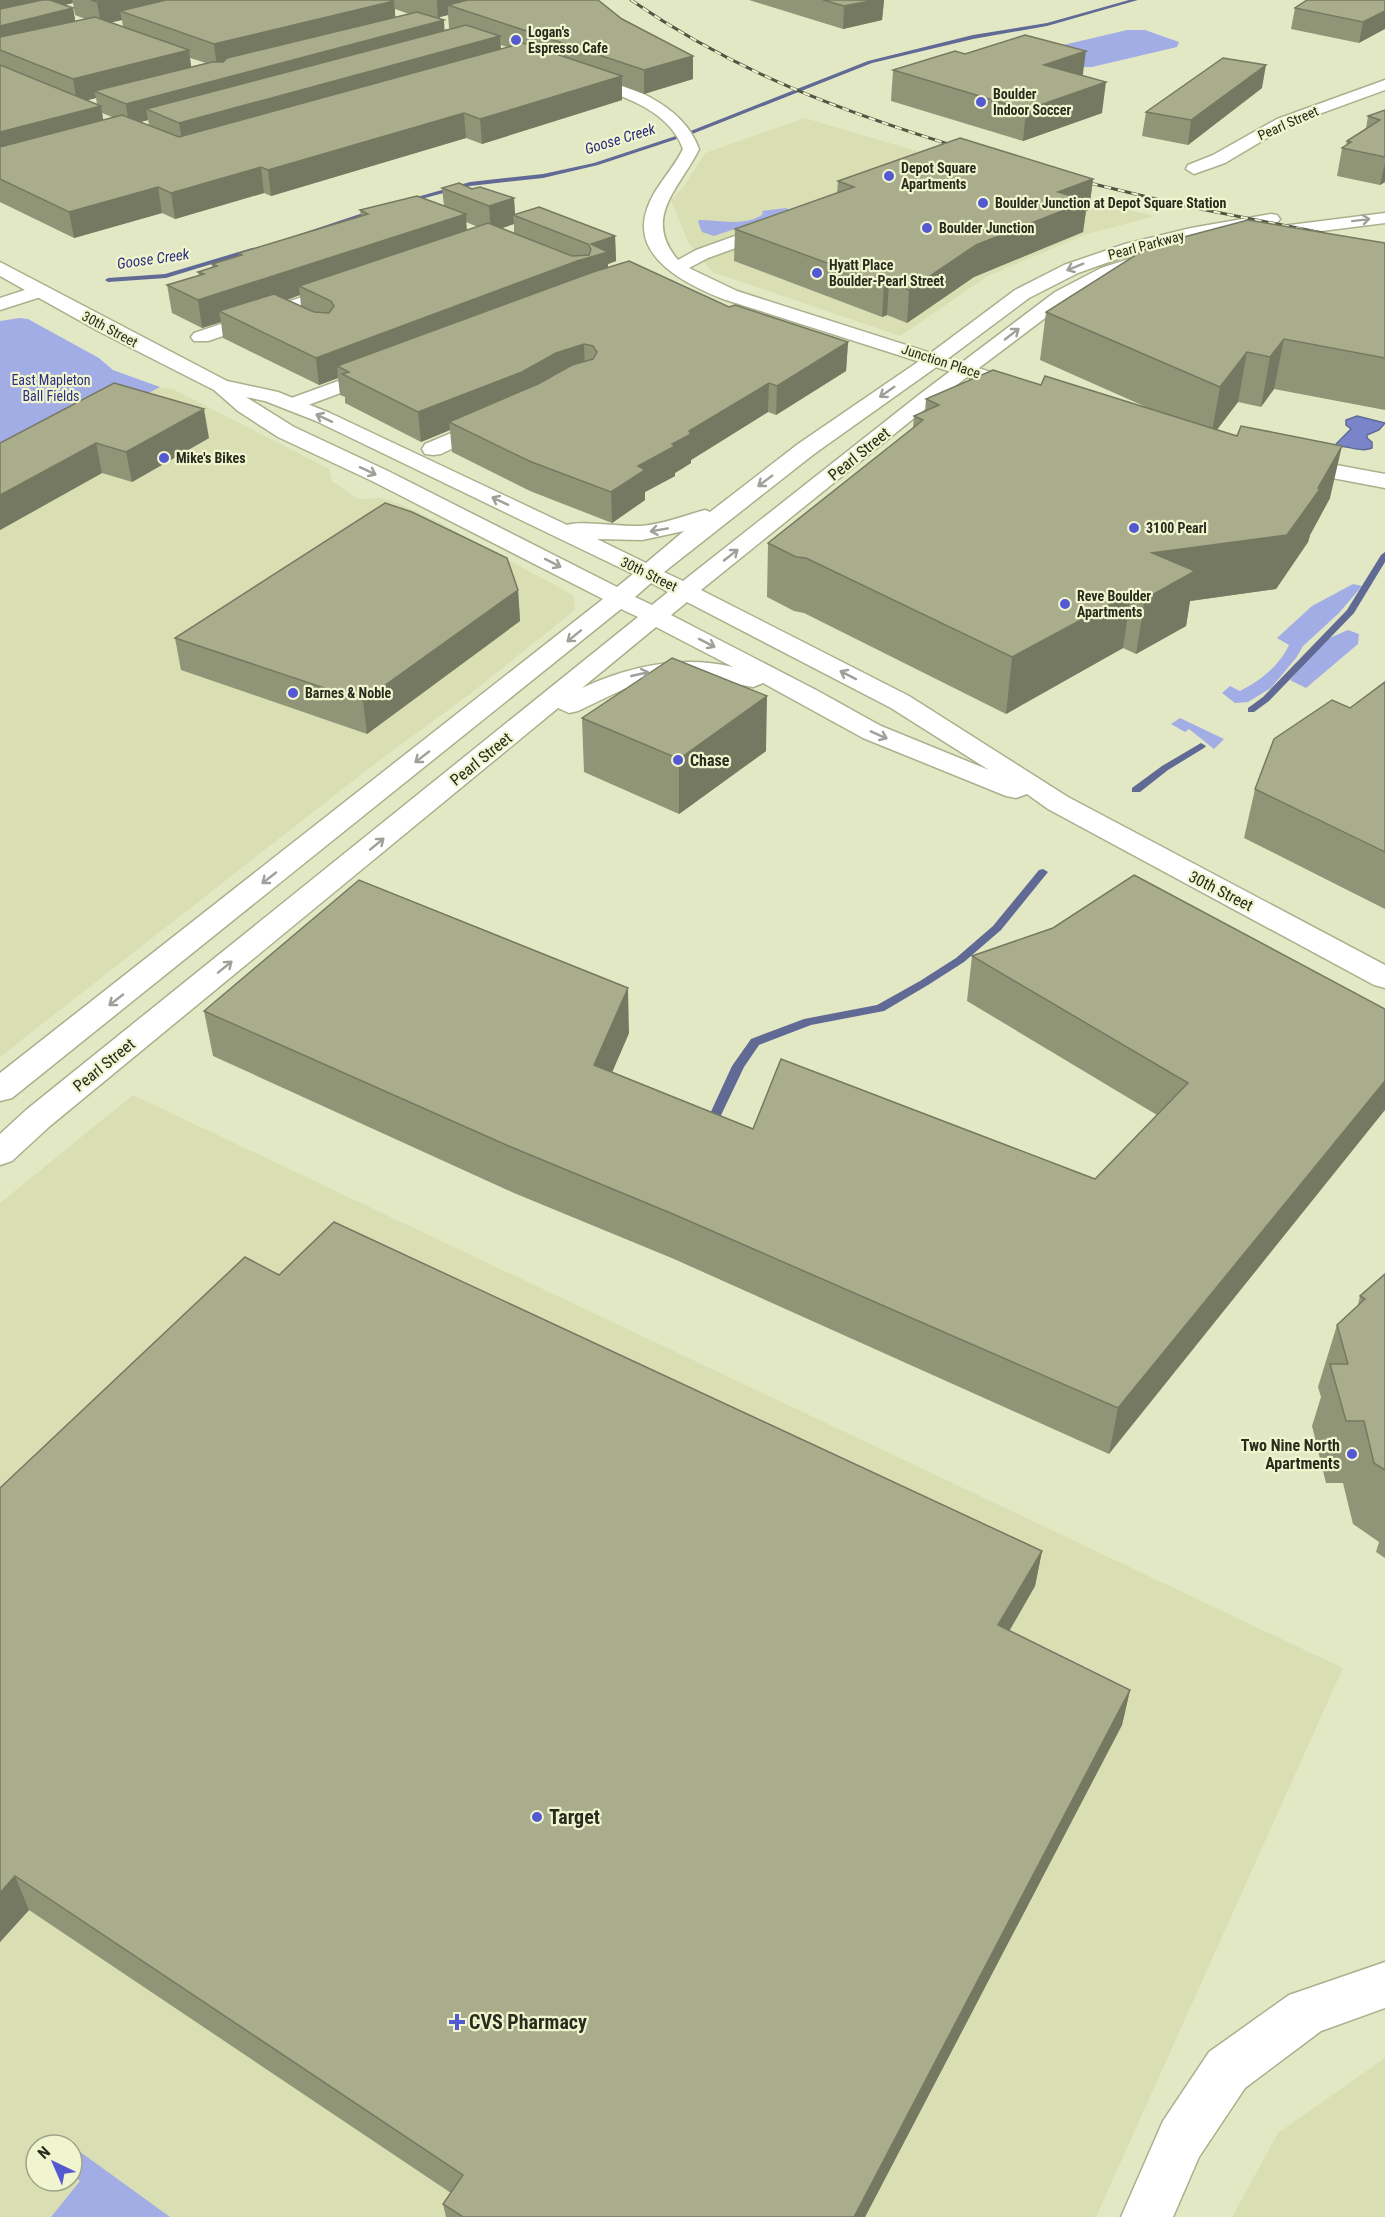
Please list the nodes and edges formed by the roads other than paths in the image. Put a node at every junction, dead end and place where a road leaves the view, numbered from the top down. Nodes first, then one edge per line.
1 (566, 73) edge
2 (1385, 85) edge
3 (1194, 169) dead end
4 (1385, 201) edge
5 (1385, 218) edge
6 (793, 221) edge
7 (676, 267) junction
8 (0, 268) edge
9 (652, 272) edge
10 (367, 281) edge
11 (40, 291) junction
12 (0, 304) edge
13 (279, 311) junction
14 (308, 325) edge
15 (201, 337) dead end
16 (936, 359) junction
17 (403, 363) edge
18 (966, 370) junction
19 (221, 386) junction
20 (1044, 395) edge
21 (293, 404) junction
22 (510, 416) edge
23 (433, 449) dead end
24 (1276, 461) edge
25 (1385, 482) edge
26 (734, 504) junction
27 (536, 518) junction
28 (647, 572) junction
29 (685, 591) junction
30 (619, 598) junction
31 (655, 617) junction
32 (809, 696) junction
33 (495, 748) junction
34 (1058, 803) junction
35 (1385, 978) edge
36 (0, 1090) edge
37 (0, 1153) edge
38 (1385, 1985) edge
39 (1147, 2217) edge

1 - 7 main road, Junction Place
2 - 3 main road, Pearl Street
4 -> 16 main road, Pearl Parkway
18 -> 5 main road, Pearl Parkway
6 - 7 main road
7 - 9 main road
7 - 16 main road, Junction Place
8 - 11 main road, 30th Street
10 - 13 main road
11 - 12 main road
11 - 19 main road, 30th Street
13 - 14 main road
13 - 15 main road
16 - 18 main road, Junction Place
16 -> 26 main road, Pearl Street
17 - 21 main road
18 - 20 main road, Junction Place
29 -> 18 main road, Pearl Street
19 - 21 main road, 30th Street
19 -> 30 main road, 30th Street
27 -> 21 main road, 30th Street
22 - 23 main road
24 - 25 main road
26 -> 27 main road
26 - 28 main road, Pearl Street
27 - 28 main road, 30th Street
28 - 29 main road, 30th Street
28 - 30 main road, Pearl Street
29 - 31 main road, Pearl Street
34 -> 29 main road, 30th Street
30 - 31 main road, 30th Street
30 -> 36 main road, Pearl Street
31 -> 32 main road, 30th Street
31 - 33 main road, Pearl Street
33 -> 32 main road
32 -> 34 main road, 30th Street
37 -> 33 main road, Pearl Street
34 - 35 main road, 30th Street
38 - 39 main road

